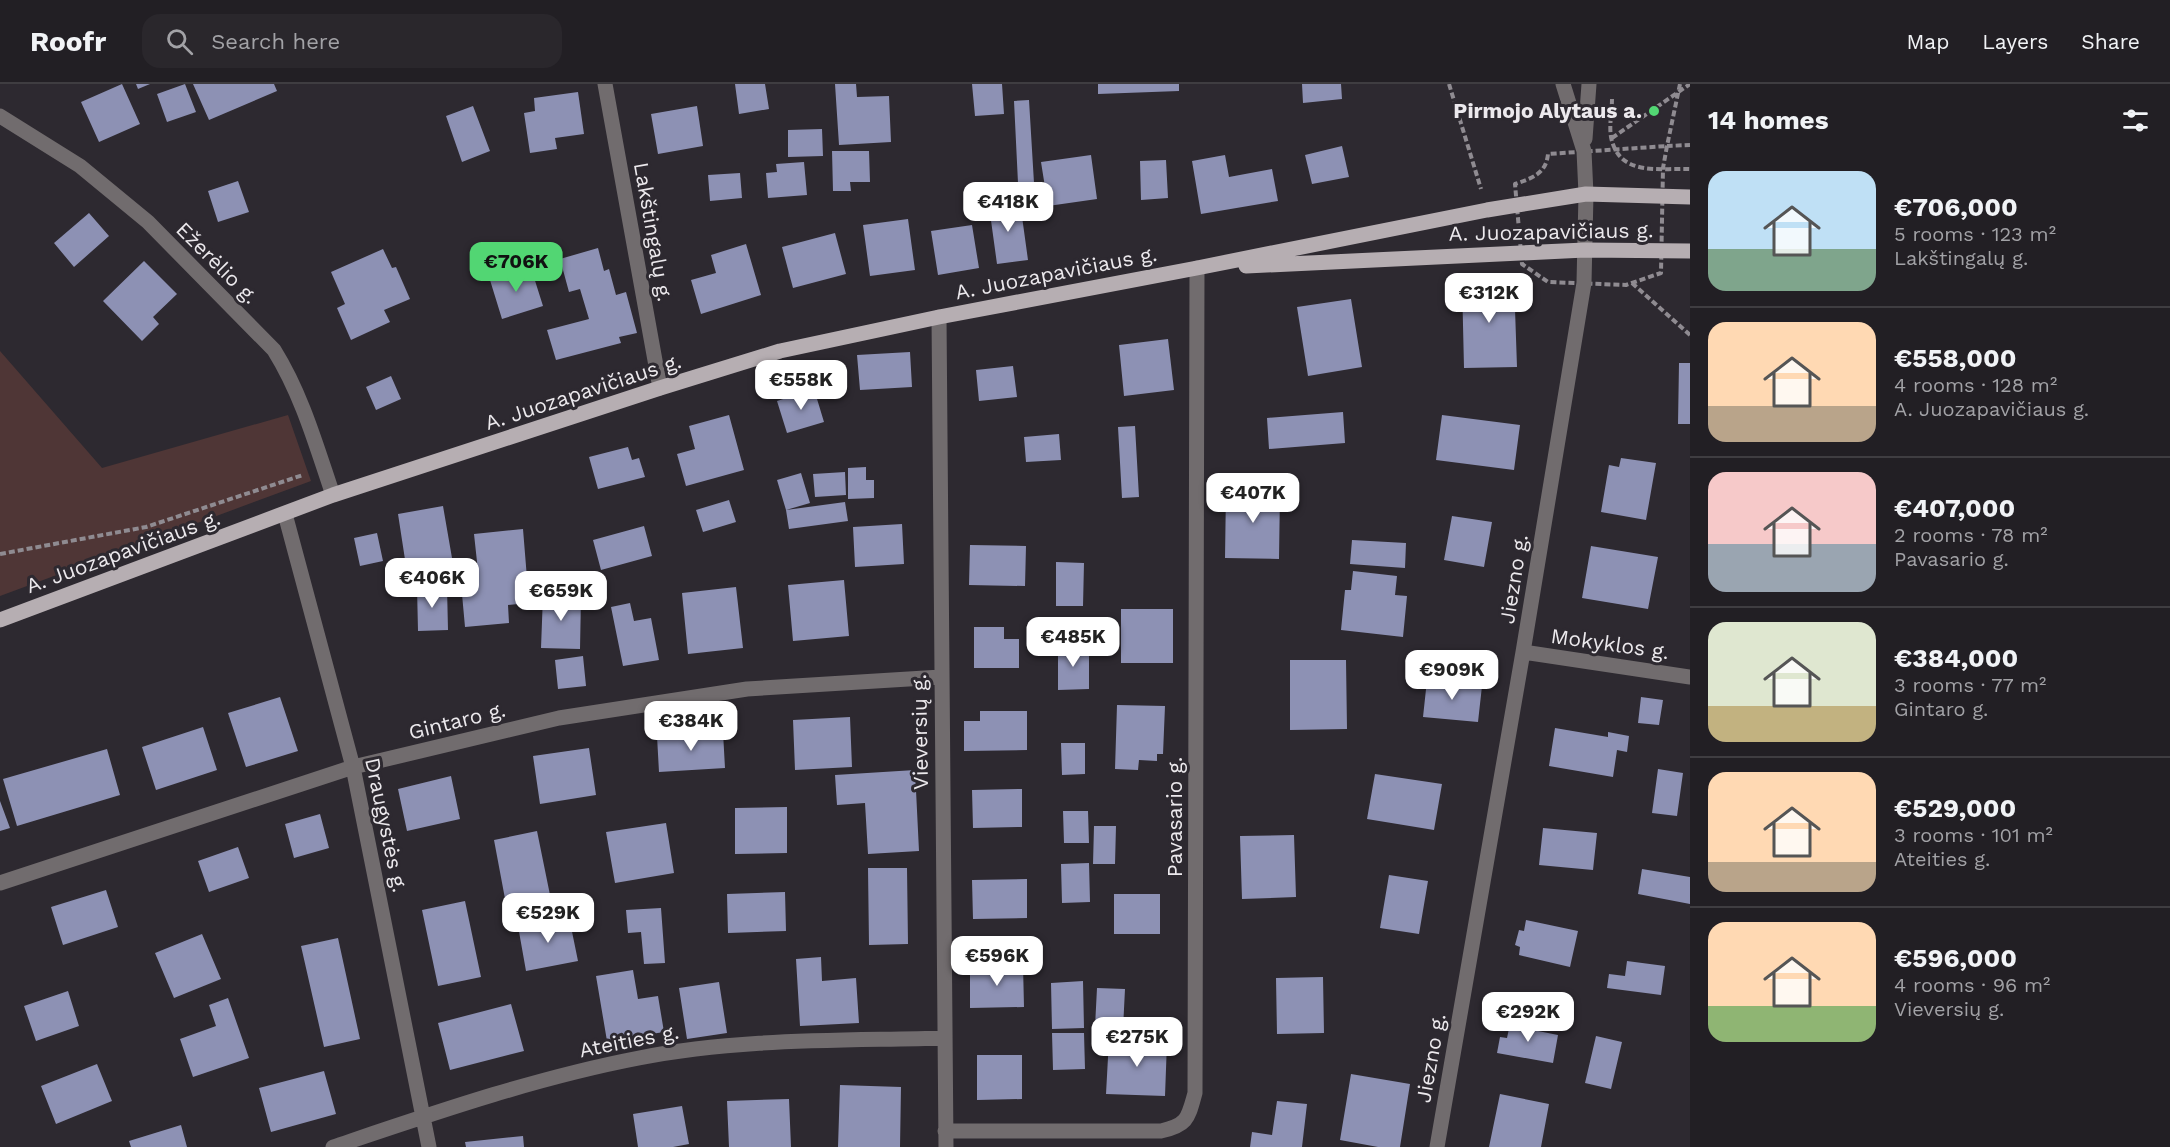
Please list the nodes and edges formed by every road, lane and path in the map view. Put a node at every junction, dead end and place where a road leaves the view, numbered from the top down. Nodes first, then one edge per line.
1 (605, 84) edge
2 (1451, 84) edge
3 (1563, 84) edge
4 (1589, 84) edge
5 (1680, 84) edge
6 (1690, 84) edge
7 (1678, 92) junction
8 (1612, 94) dead end
9 (0, 116) edge
10 (1612, 138) junction
11 (1690, 145) edge
12 (1584, 151) junction
13 (1690, 169) edge
14 (1481, 189) dead end
15 (1586, 194) junction
16 (1690, 197) edge
17 (1585, 250) junction
18 (1690, 251) edge
19 (1197, 268) junction
20 (1632, 283) dead end
21 (939, 316) junction
22 (1690, 336) edge
23 (660, 388) junction
24 (324, 468) junction
25 (333, 495) junction
26 (285, 514) junction
27 (0, 554) edge
28 (0, 620) edge
29 (1523, 652) junction
30 (941, 677) junction
31 (1690, 677) edge
32 (353, 767) junction
33 (0, 883) edge
34 (944, 1038) junction
35 (423, 1117) junction
36 (945, 1131) junction
37 (333, 1147) edge
38 (429, 1147) edge
39 (946, 1147) edge
40 (1437, 1147) edge

1 - 23 street, Lakštingalų g.
2 - 14 path
3 - 12 street
4 - 12 street
5 - 7 path
6 - 7 path
7 - 10 path
7 - 11 path
8 - 10 path
9 - 24 street, Ežerėlio g.
10 - 13 path
12 - 15 street, Jiezno g.
15 - 16 main road, A. Juozapavičiaus g.
15 - 17 street, Jiezno g.
15 - 19 main road, A. Juozapavičiaus g.
17 - 18 main road, A. Juozapavičiaus g.
17 - 19 main road, A. Juozapavičiaus g.
17 - 29 street, Jiezno g.
19 - 21 main road, A. Juozapavičiaus g.
19 - 36 street, Pavasario g.
20 - 22 path
21 - 23 main road, A. Juozapavičiaus g.
21 - 30 street, Vieversių g.
23 - 25 main road, A. Juozapavičiaus g.
24 - 25 street, Ežerėlio g.
24 - 27 path
25 - 26 main road, A. Juozapavičiaus g.
26 - 28 main road, A. Juozapavičiaus g.
26 - 32 street, Draugystės g.
29 - 31 street, Mokyklos g.
29 - 40 street, Jiezno g.
30 - 32 street, Gintaro g.
30 - 34 street, Vieversių g.
32 - 33 street, Gintaro g.
32 - 35 street, Draugystės g.
34 - 35 street, Ateities g.
34 - 36 street, Vieversių g.
35 - 37 street, Ateities g.
35 - 38 street, Draugystės g.
36 - 39 street, Vieversių g.

